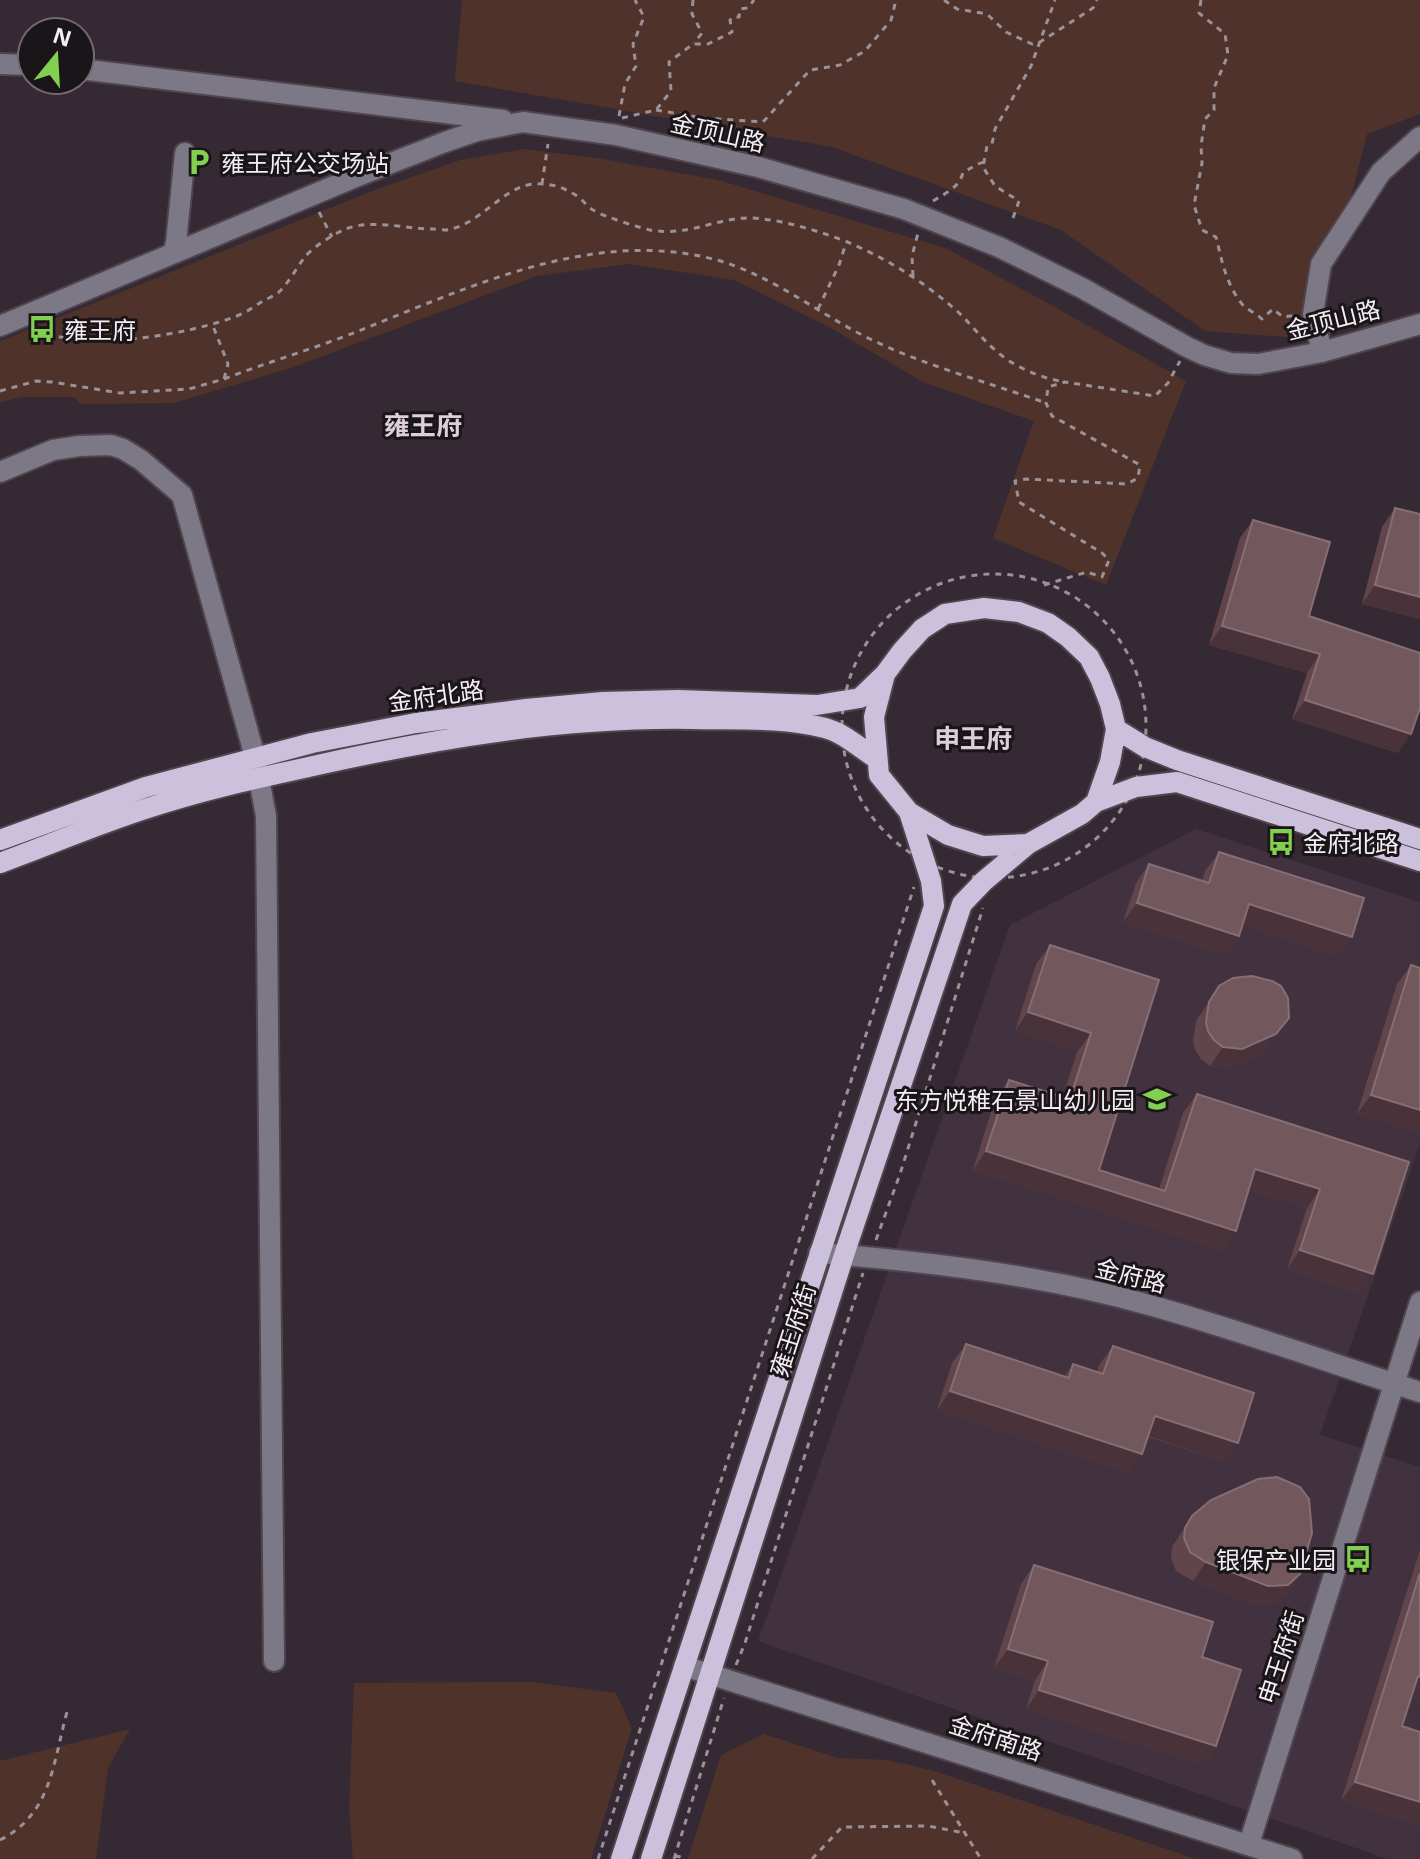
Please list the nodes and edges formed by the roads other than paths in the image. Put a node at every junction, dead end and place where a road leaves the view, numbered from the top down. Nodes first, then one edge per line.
1 (96, 71) edge
2 (523, 122) junction
3 (1420, 137) edge
4 (185, 153) dead end
5 (173, 253) junction
6 (7, 323) edge
7 (1420, 324) edge
8 (1322, 352) junction
9 (0, 472) edge
10 (885, 674) junction
11 (1116, 729) junction
12 (255, 757) junction
13 (877, 759) junction
14 (259, 778) junction
15 (1096, 802) junction
16 (909, 812) junction
17 (1420, 839) edge
18 (0, 840) edge
19 (1028, 844) junction
20 (1420, 861) edge
21 (0, 863) edge
22 (819, 1253) junction
23 (844, 1255) junction
24 (1420, 1302) edge
25 (1394, 1384) junction
26 (1420, 1392) edge
27 (274, 1661) dead end
28 (684, 1666) junction
29 (720, 1677) junction
30 (1249, 1844) junction
31 (621, 1859) edge
32 (651, 1859) edge
33 (1292, 1859) edge

1 - 2 street
2 - 5 street, 金顶山路
2 - 8 street, 金顶山路
3 - 8 street
4 - 5 street
5 - 6 street, 金顶山路
7 - 8 street, 金顶山路
9 - 12 street
10 - 11 main road
10 - 12 main road, 金府北路
10 - 13 main road
11 - 15 main road
11 - 17 main road
12 - 14 street
12 - 18 main road, 金府北路
13 - 14 main road, 金府北路
13 - 16 main road
14 - 21 main road, 金府北路
14 - 27 street
15 - 19 main road
15 - 20 main road
16 - 19 main road
16 - 22 main road, 雍王府街
19 - 23 main road, 雍王府街
22 - 23 street, 金府路
22 - 28 main road, 雍王府街
23 - 25 street, 金府路
23 - 29 main road, 雍王府街
24 - 25 street, 申王府街
25 - 26 street, 金府路
25 - 30 street, 申王府街
28 - 29 street, 金府南路
28 - 31 main road, 雍王府街
29 - 30 street, 金府南路
29 - 32 main road, 雍王府街
30 - 33 street, 金府南路

